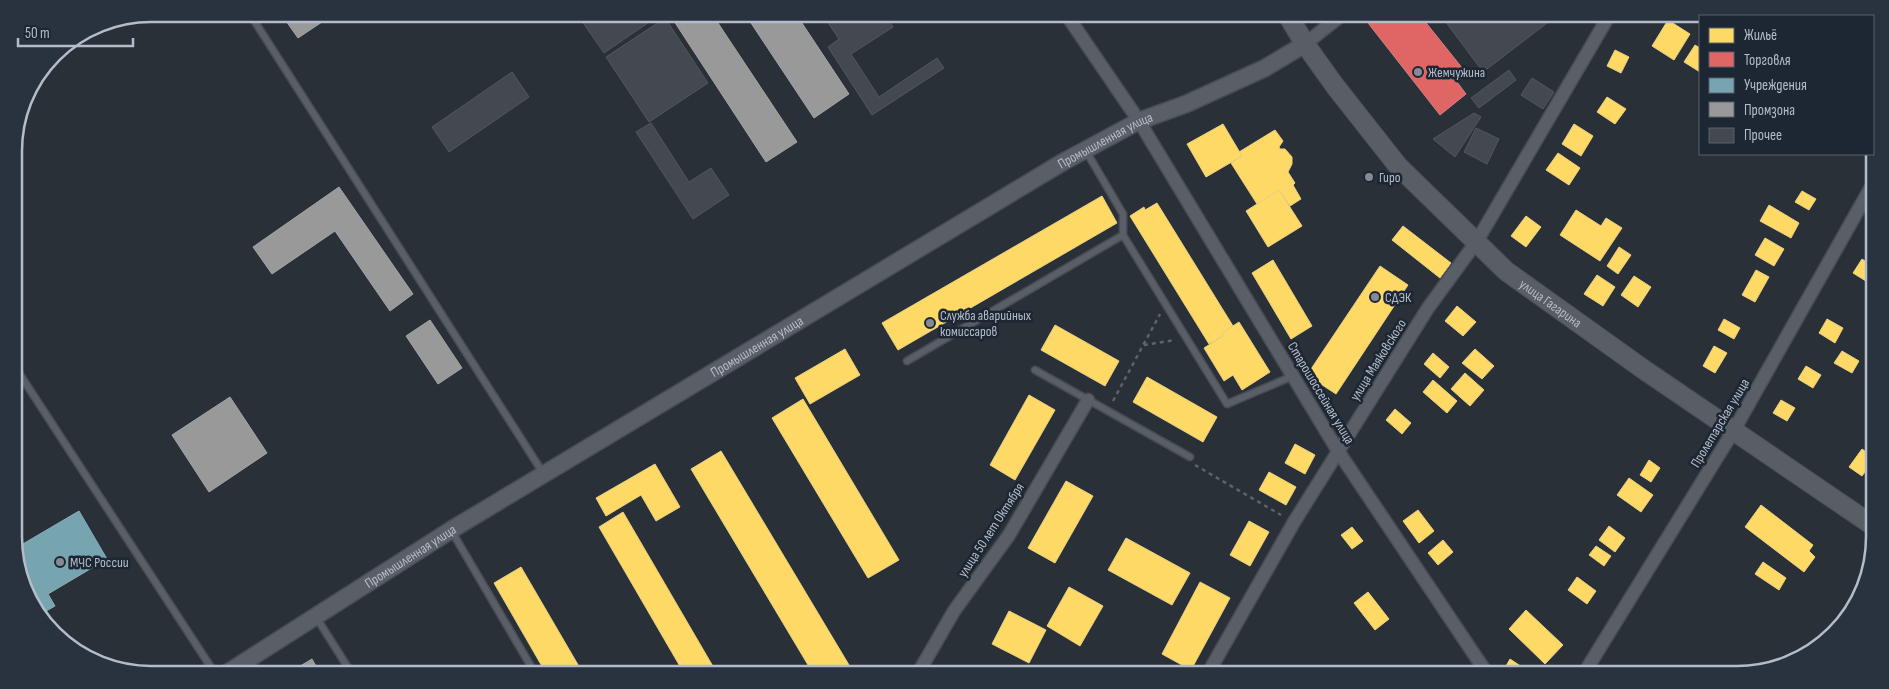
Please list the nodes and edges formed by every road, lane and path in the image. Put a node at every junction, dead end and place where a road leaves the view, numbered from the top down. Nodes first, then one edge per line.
1 (1072, 22) edge
2 (1292, 22) edge
3 (1333, 22) edge
4 (1605, 22) edge
5 (256, 23) edge
6 (1305, 44) junction
7 (1139, 121) junction
8 (1086, 150) junction
9 (1866, 196) edge
10 (1123, 235) junction
11 (1477, 241) junction
12 (1165, 304) junction
13 (1186, 338) junction
14 (1144, 345) junction
15 (907, 361) dead end
16 (1035, 370) dead end
17 (1293, 376) junction
18 (22, 378) edge
19 (1088, 400) junction
20 (1108, 411) junction
21 (1734, 430) junction
22 (1338, 450) junction
23 (1190, 457) joint
24 (543, 474) junction
25 (1866, 521) edge
26 (1294, 522) junction
27 (451, 530) junction
28 (316, 616) junction
29 (210, 666) edge
30 (238, 666) edge
31 (347, 666) edge
32 (531, 666) edge
33 (922, 666) edge
34 (1213, 666) edge
35 (1482, 666) edge
36 (1589, 666) edge

1 - 7 street, Старошоссейная улица
2 - 6 main road, улица Гагарина
3 - 6 street
4 - 11 street, улица Маяковского
5 - 24 lane
6 - 7 street, Промышленная улица
6 - 11 main road, улица Гагарина
7 - 8 street, Промышленная улица
7 - 17 street, Старошоссейная улица
8 - 10 lane
8 - 24 street, Промышленная улица
9 - 21 street, Пролетарская улица
10 - 12 lane
10 - 15 lane
11 - 21 main road, улица Гагарина
11 - 22 street, улица Маяковского
12 - 13 lane
12 - 14 path
13 - 14 path
13 - 17 lane
14 - 20 path
16 - 19 lane
17 - 22 street, Старошоссейная улица
18 - 29 lane
19 - 20 lane
19 - 33 street, улица 50 лет Октября
20 - 23 lane
21 - 25 main road, улица Гагарина
21 - 36 street, Пролетарская улица
22 - 26 street, улица Маяковского
22 - 35 street, Старошоссейная улица
23 - 26 path
24 - 27 street, Промышленная улица
26 - 34 street, улица Маяковского
27 - 28 street, Промышленная улица
27 - 32 lane
28 - 30 street, Промышленная улица
28 - 31 lane

